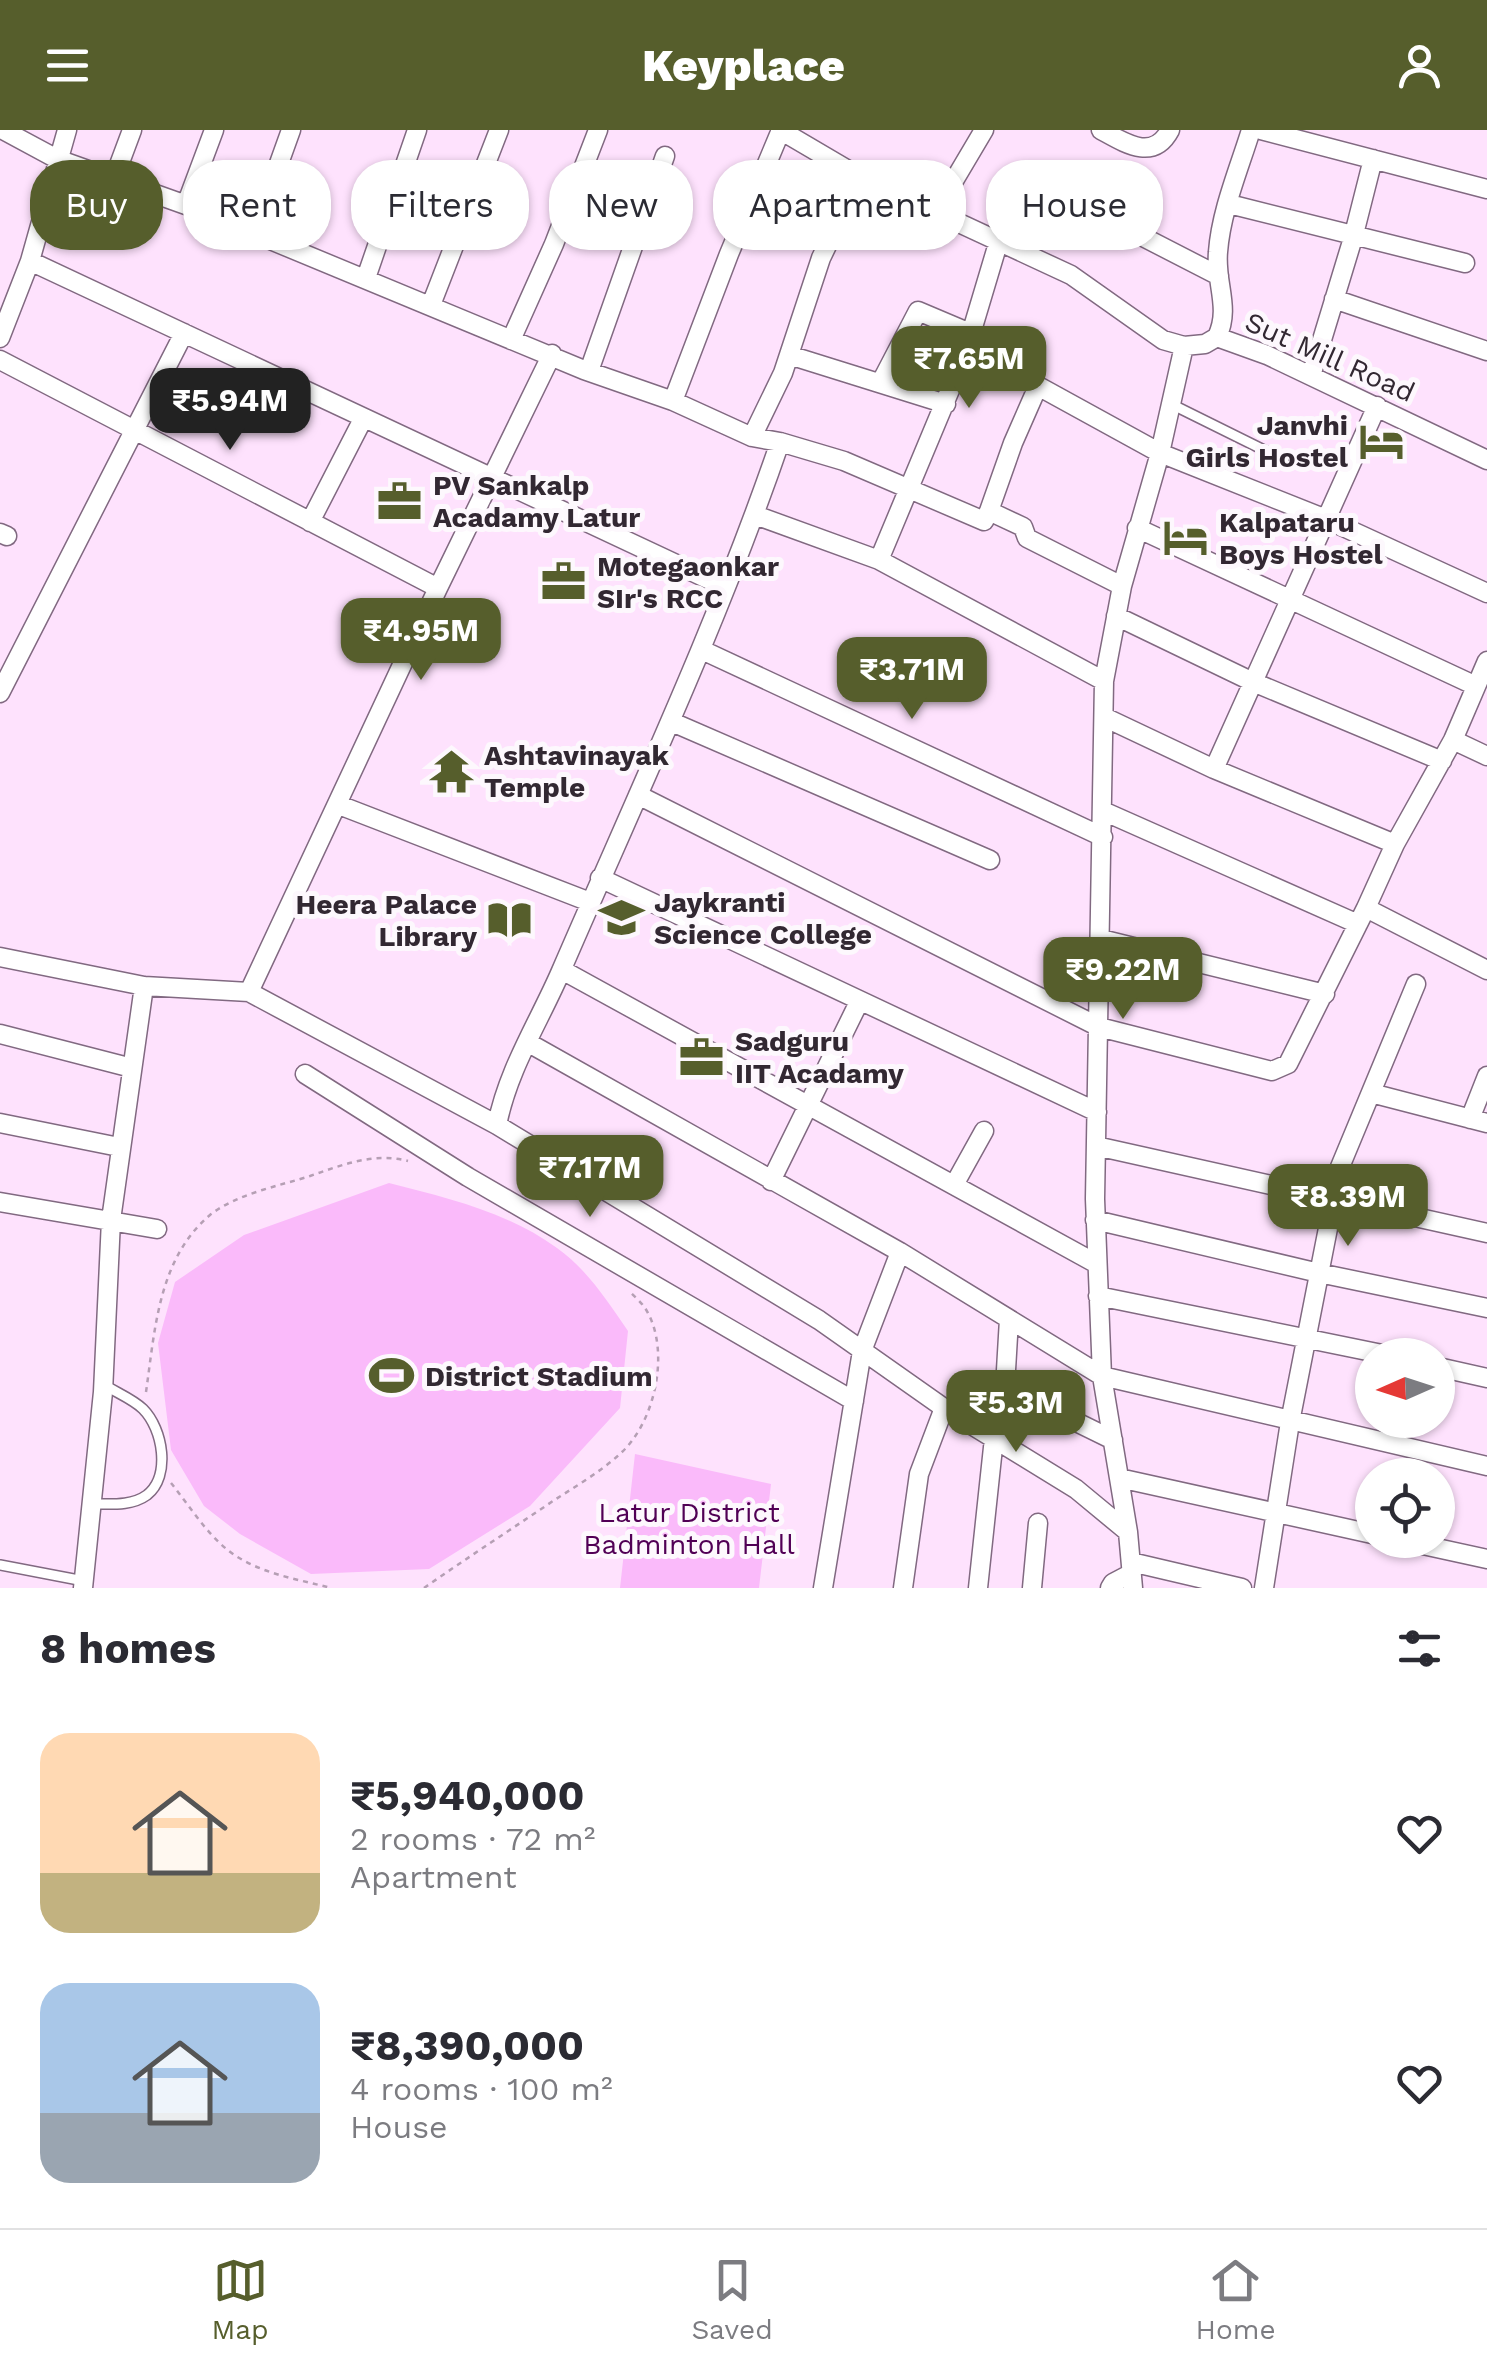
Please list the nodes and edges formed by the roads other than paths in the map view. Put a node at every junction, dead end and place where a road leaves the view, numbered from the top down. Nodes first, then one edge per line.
1 (3, 130) edge
2 (67, 130) edge
3 (132, 130) edge
4 (214, 130) edge
5 (291, 130) edge
6 (417, 130) edge
7 (499, 130) edge
8 (598, 130) edge
9 (780, 130) edge
10 (984, 130) edge
11 (1102, 130) edge
12 (1170, 130) edge
13 (1251, 130) edge
14 (1261, 130) edge
15 (665, 156) dead end
16 (57, 159) junction
17 (1373, 159) junction
18 (120, 160) edge
19 (203, 160) edge
20 (280, 160) edge
21 (831, 160) edge
22 (966, 161) edge
23 (1487, 189) edge
24 (1229, 204) junction
25 (1354, 238) junction
26 (1163, 247) edge
27 (296, 250) edge
28 (824, 250) edge
29 (996, 250) edge
30 (1019, 250) edge
31 (30, 262) junction
32 (1464, 263) dead end
33 (1219, 276) junction
34 (366, 278) junction
35 (1334, 300) junction
36 (431, 306) junction
37 (970, 333) junction
38 (184, 334) junction
39 (1217, 337) junction
40 (0, 338) edge
41 (512, 340) junction
42 (1184, 346) junction
43 (1487, 351) edge
44 (552, 354) junction
45 (965, 354) junction
46 (788, 355) junction
47 (0, 360) edge
48 (588, 371) junction
49 (1311, 376) junction
50 (881, 382) junction
51 (1038, 386) junction
52 (673, 401) junction
53 (946, 404) junction
54 (1171, 404) junction
55 (1377, 406) junction
56 (363, 419) junction
57 (134, 430) junction
58 (752, 437) junction
59 (780, 442) junction
60 (1160, 454) junction
61 (1284, 460) dead end
62 (1487, 460) edge
63 (490, 479) junction
64 (908, 491) junction
65 (989, 512) junction
66 (755, 515) junction
67 (1326, 519) junction
68 (310, 522) junction
69 (1137, 528) junction
70 (879, 560) junction
71 (1122, 586) junction
72 (726, 587) junction
73 (438, 588) junction
74 (1487, 594) edge
75 (1289, 601) junction
76 (1116, 616) junction
77 (702, 650) junction
78 (1487, 662) edge
79 (1104, 681) junction
80 (1253, 682) junction
81 (1476, 686) junction
82 (0, 693) edge
83 (1104, 716) junction
84 (672, 722) junction
85 (1453, 740) junction
86 (1487, 756) edge
87 (1442, 761) junction
88 (1214, 768) junction
89 (638, 794) junction
90 (339, 805) junction
91 (1103, 811) junction
92 (1103, 837) junction
93 (1395, 844) junction
94 (990, 860) dead end
95 (600, 878) junction
96 (590, 902) junction
97 (1362, 916) junction
98 (1100, 939) junction
99 (0, 956) edge
100 (562, 970) junction
101 (1487, 970) edge
102 (1416, 984) dead end
103 (144, 986) junction
104 (249, 992) junction
105 (1325, 994) junction
106 (859, 1002) junction
107 (1099, 1027) junction
108 (0, 1034) edge
109 (526, 1042) junction
110 (132, 1068) junction
111 (304, 1074) dead end
112 (1487, 1076) edge
113 (1370, 1093) junction
114 (809, 1105) junction
115 (1096, 1112) junction
116 (1478, 1121) edge
117 (0, 1123) edge
118 (497, 1125) junction
119 (984, 1131) dead end
120 (1096, 1146) junction
121 (119, 1147) junction
122 (771, 1181) junction
123 (954, 1184) junction
124 (1333, 1199) junction
125 (0, 1202) edge
126 (111, 1220) junction
127 (1096, 1220) junction
128 (156, 1229) dead end
129 (1487, 1233) edge
130 (900, 1252) junction
131 (1097, 1264) junction
132 (1319, 1273) junction
133 (1098, 1296) junction
134 (1487, 1308) edge
135 (1009, 1319) junction
136 (1307, 1336) junction
137 (1355, 1348) edge
138 (862, 1351) junction
139 (1455, 1371) edge
140 (1102, 1376) junction
141 (1487, 1378) edge
142 (103, 1384) junction
143 (1005, 1386) junction
144 (854, 1401) junction
145 (944, 1408) junction
146 (1290, 1422) junction
147 (994, 1438) junction
148 (1113, 1440) junction
149 (1487, 1466) edge
150 (1119, 1478) junction
151 (94, 1504) junction
152 (1276, 1513) junction
153 (1038, 1523) dead end
154 (1355, 1530) edge
155 (1128, 1532) junction
156 (1455, 1552) edge
157 (1487, 1559) edge
158 (0, 1565) edge
159 (1132, 1574) edge
160 (83, 1584) edge
161 (823, 1588) edge
162 (903, 1588) edge
163 (978, 1588) edge
164 (1032, 1588) edge
165 (1110, 1588) edge
166 (1242, 1588) edge
167 (1264, 1588) edge

1 - 16 street
2 - 16 street
3 - 18 street
4 - 19 street
5 - 20 street
6 - 34 street
7 - 36 street
8 - 41 street
9 - 21 street
9 - 52 street
10 - 22 street
11 - 12 street
13 - 24 street
14 - 17 street
15 - 48 street
16 - 31 street
17 - 23 street
17 - 25 street
24 - 25 street
24 - 33 street
25 - 32 street
25 - 35 street
26 - 33 street
27 - 34 street
28 - 46 street
29 - 37 street
30 - 42 street
31 - 38 street
31 - 40 street
33 - 39 street
34 - 36 street
35 - 43 street
35 - 49 street
36 - 41 street
37 - 45 street
37 - 50 street
38 - 56 street
38 - 57 street
39 - 42 street, Sut Mill Road
39 - 49 street, Sut Mill Road
41 - 44 street
42 - 54 street
44 - 48 street
44 - 63 street
45 - 51 street
45 - 53 street
46 - 50 street
46 - 58 street
47 - 57 street
48 - 52 street
49 - 55 street, Sut Mill Road
50 - 53 street
51 - 60 street
51 - 65 street
52 - 58 street
53 - 64 street
54 - 60 street
54 - 61 lane
55 - 62 street, Sut Mill Road
55 - 67 street
56 - 63 street
56 - 68 street
57 - 68 street
57 - 82 street
58 - 59 street
59 - 64 street
59 - 66 street
60 - 67 street
60 - 69 street
63 - 72 street
63 - 73 street
64 - 65 street
64 - 70 street
65 - 71 street
66 - 70 street
66 - 72 street
67 - 74 street
67 - 75 street
68 - 73 street
69 - 71 street
69 - 75 street
70 - 79 street
71 - 76 street
72 - 77 street
73 - 90 street
75 - 80 street
75 - 81 street
76 - 79 street
76 - 80 street
77 - 84 street
77 - 92 street
78 - 81 street
79 - 83 street
80 - 87 street
80 - 88 street
81 - 85 street
83 - 88 street
83 - 91 street
84 - 89 street
84 - 94 street
85 - 86 street
85 - 87 street
87 - 93 street
88 - 93 street
89 - 95 street
89 - 107 street
90 - 96 street
90 - 104 street
91 - 92 street
91 - 97 street
92 - 98 street
93 - 97 street
95 - 96 street
95 - 106 street
96 - 100 street
97 - 101 street
97 - 105 street
98 - 105 street
98 - 107 street
99 - 103 street
100 - 109 street
100 - 114 street
102 - 113 street
103 - 104 street
103 - 110 street
104 - 118 street
105 - 107 street
106 - 114 street
106 - 115 street
107 - 115 street
108 - 110 street
109 - 118 street
109 - 122 street
110 - 121 street
111 - 144 street
112 - 116 street
113 - 116 street
113 - 124 street
114 - 122 street
114 - 123 street
115 - 120 street
117 - 121 street
118 - 138 street
119 - 123 street
120 - 124 street
120 - 127 street
121 - 126 street
122 - 130 street
123 - 131 street
124 - 129 street
124 - 132 street
125 - 126 street
126 - 128 street
126 - 142 street
127 - 131 street
127 - 132 street
130 - 135 street
130 - 138 street
131 - 133 street
132 - 134 street
132 - 136 street
133 - 136 street
133 - 140 street
135 - 140 street
135 - 143 street
136 - 137 street
136 - 146 street
138 - 144 street
138 - 145 street
139 - 141 street
140 - 146 street
140 - 148 street
142 - 151 street
142 - 151 lane
143 - 147 street
143 - 148 street
144 - 161 street
145 - 147 street
145 - 162 street
146 - 149 street
146 - 152 street
147 - 155 street
147 - 163 street
148 - 150 street
150 - 152 street
150 - 155 street
151 - 160 street
152 - 154 street
152 - 167 street
153 - 164 street
155 - 159 street
156 - 157 street
158 - 160 lane
159 - 165 street
159 - 166 street

